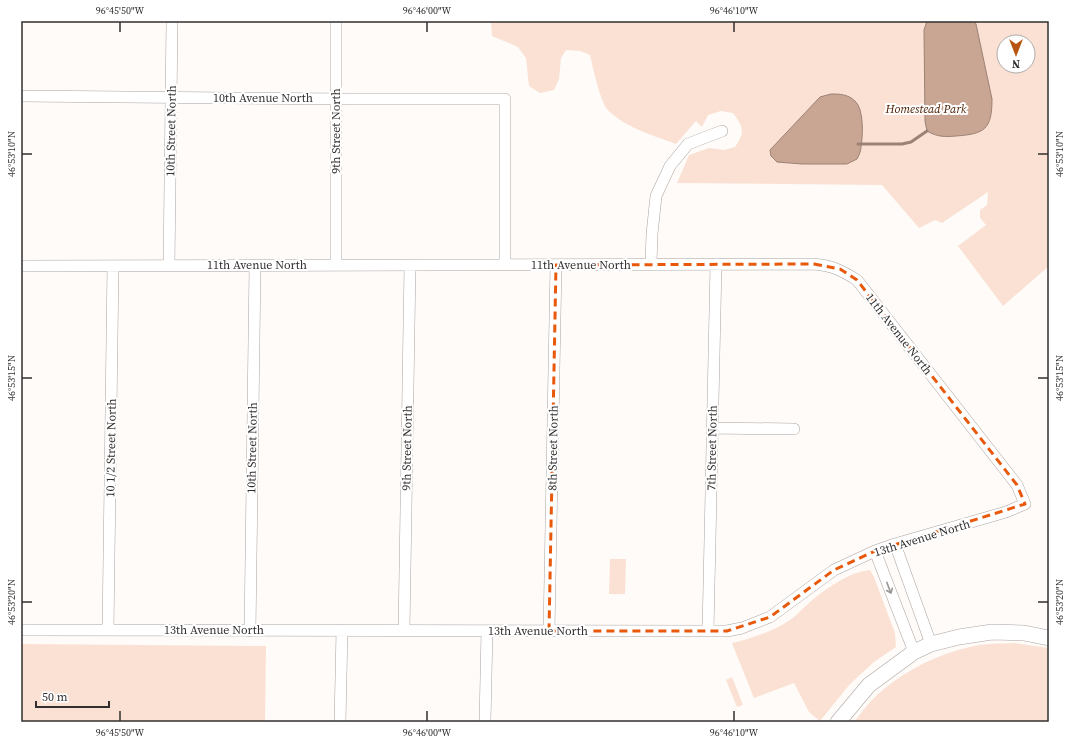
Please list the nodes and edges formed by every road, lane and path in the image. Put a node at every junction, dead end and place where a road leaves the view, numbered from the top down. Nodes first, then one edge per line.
1 (172, 21) edge
2 (336, 21) edge
3 (21, 96) edge
4 (172, 98) junction
5 (337, 99) junction
6 (722, 131) dead end
7 (651, 264) junction
8 (716, 264) junction
9 (169, 265) junction
10 (336, 265) junction
11 (505, 265) junction
12 (556, 265) junction
13 (21, 266) edge
14 (114, 266) junction
15 (255, 266) junction
16 (410, 266) junction
17 (712, 428) junction
18 (794, 429) dead end
19 (1025, 504) joint
20 (895, 544) junction
21 (875, 551) junction
22 (21, 630) edge
23 (108, 630) junction
24 (342, 630) junction
25 (404, 630) junction
26 (250, 631) junction
27 (487, 631) junction
28 (549, 631) junction
29 (708, 631) junction
30 (1049, 638) edge
31 (931, 644) junction
32 (914, 652) junction
33 (340, 722) edge
34 (485, 722) edge
35 (838, 722) edge

1 - 4 street, 10th Street North
2 - 5 street, 9th Street North
3 - 4 street, 10th Avenue North
4 - 5 street, 10th Avenue North
4 - 9 street, 10th Street North
5 - 10 street, 9th Street North
5 - 11 street, 10th Avenue North
6 - 7 street
7 - 8 street, 11th Avenue North
7 - 12 street, 11th Avenue North
8 - 17 street, 7th Street North
8 - 19 street, 11th Avenue North
9 - 14 street, 11th Avenue North
9 - 15 street, 11th Avenue North
10 - 15 street, 11th Avenue North
10 - 16 street, 11th Avenue North
11 - 12 street, 11th Avenue North
11 - 16 street, 11th Avenue North
12 - 28 street, 8th Street North
13 - 14 street, 11th Avenue North
14 - 23 street, 10 1/2 Street North
15 - 26 street, 10th Street North
16 - 25 street, 9th Street North
17 - 18 street
17 - 29 street, 7th Street North
19 - 20 street, 13th Avenue North
20 - 21 street, 13th Avenue North
20 - 31 street
21 - 29 street, 13th Avenue North
21 -> 32 street
22 - 23 street, 13th Avenue North
23 - 26 street, 13th Avenue North
24 - 25 street, 13th Avenue North
24 - 26 street, 13th Avenue North
24 - 33 street
25 - 27 street, 13th Avenue North
27 - 28 street, 13th Avenue North
27 - 34 street
28 - 29 street, 13th Avenue North
30 - 31 main road
31 - 32 main road
32 - 35 main road

